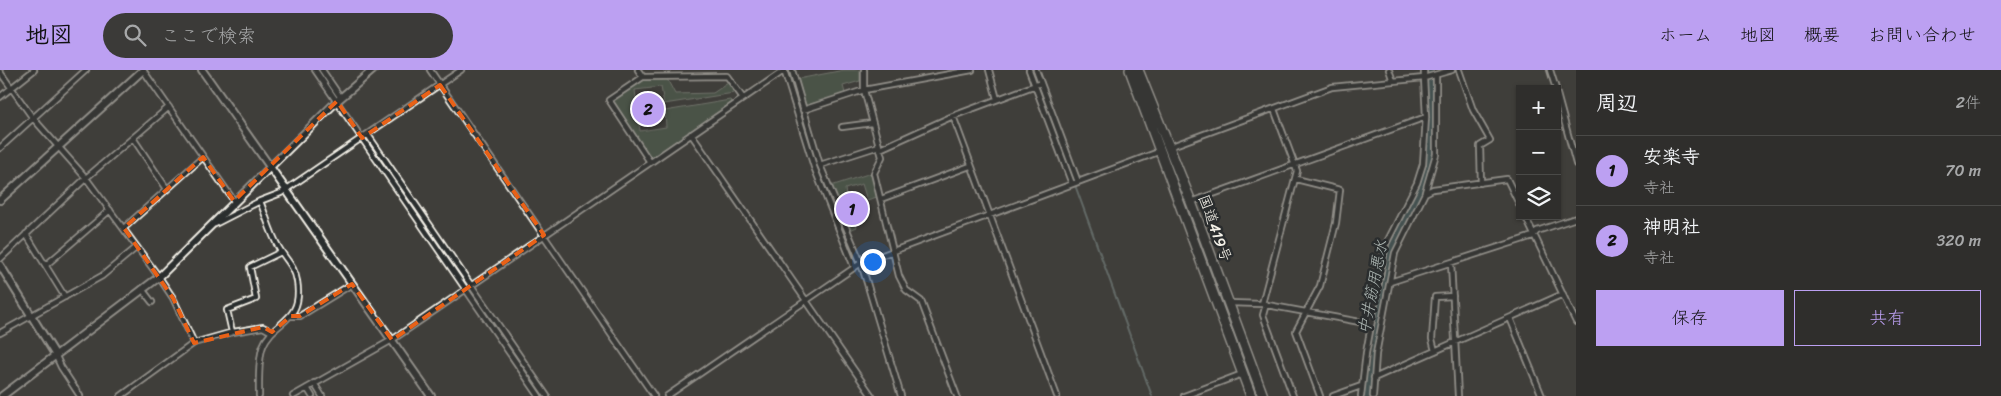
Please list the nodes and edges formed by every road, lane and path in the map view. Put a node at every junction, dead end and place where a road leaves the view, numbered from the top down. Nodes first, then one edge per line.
1 (34, 70) edge
2 (86, 70) edge
3 (143, 70) edge
4 (202, 70) edge
5 (315, 70) edge
6 (322, 70) edge
7 (373, 70) edge
8 (430, 70) edge
9 (461, 70) edge
10 (638, 70) edge
11 (723, 70) edge
12 (784, 70) edge
13 (792, 70) edge
14 (864, 70) edge
15 (972, 70) edge
16 (989, 70) edge
17 (1029, 70) edge
18 (1036, 70) edge
19 (1130, 70) edge
20 (1138, 70) edge
21 (1389, 70) edge
22 (1424, 70) edge
23 (1452, 70) edge
24 (1459, 70) edge
25 (1550, 70) edge
26 (963, 71) edge
27 (0, 72) edge
28 (727, 76) junction
29 (1436, 76) junction
30 (642, 77) junction
31 (1424, 78) junction
32 (1393, 81) junction
33 (1037, 84) junction
34 (440, 85) junction
35 (1555, 85) edge
36 (11, 88) junction
37 (864, 90) junction
38 (0, 97) edge
39 (743, 98) junction
40 (997, 99) junction
41 (339, 100) junction
42 (169, 106) junction
43 (1274, 109) junction
44 (1561, 109) edge
45 (803, 110) junction
46 (953, 116) junction
47 (32, 117) junction
48 (1426, 117) junction
49 (872, 123) junction
50 (842, 128) dead end
51 (368, 134) junction
52 (691, 134) junction
53 (133, 138) junction
54 (362, 138) junction
55 (58, 146) junction
56 (0, 148) edge
57 (880, 148) junction
58 (1164, 149) junction
59 (202, 157) junction
60 (650, 162) junction
61 (1294, 163) junction
62 (1576, 164) edge
63 (820, 165) junction
64 (272, 166) junction
65 (970, 166) junction
66 (86, 178) junction
67 (1296, 179) junction
68 (1075, 183) junction
69 (1481, 183) junction
70 (167, 188) junction
71 (287, 190) junction
72 (1425, 193) junction
73 (1516, 197) edge
74 (881, 199) junction
75 (0, 200) edge
76 (234, 201) junction
77 (260, 201) junction
78 (1191, 202) junction
79 (1406, 204) junction
80 (1416, 209) junction
81 (110, 210) junction
82 (989, 215) junction
83 (1576, 218) edge
84 (1526, 220) edge
85 (210, 226) junction
86 (124, 228) junction
87 (26, 234) junction
88 (544, 235) junction
89 (1533, 236) junction
90 (137, 247) junction
91 (893, 251) junction
92 (281, 252) junction
93 (0, 259) edge
94 (1451, 262) junction
95 (861, 263) junction
96 (0, 265) edge
97 (46, 266) junction
98 (854, 267) junction
99 (158, 276) junction
100 (1390, 282) junction
101 (352, 284) junction
102 (468, 287) junction
103 (142, 289) junction
104 (1563, 294) junction
105 (1453, 296) junction
106 (64, 297) junction
107 (806, 300) junction
108 (152, 302) dead end
109 (1228, 303) junction
110 (1264, 304) junction
111 (1306, 312) junction
112 (31, 315) junction
113 (291, 316) junction
114 (1510, 318) junction
115 (1576, 322) edge
116 (1371, 324) junction
117 (232, 332) junction
118 (272, 332) junction
119 (0, 333) edge
120 (392, 340) junction
121 (194, 343) junction
122 (1455, 343) junction
123 (1435, 351) junction
124 (55, 354) junction
125 (1244, 374) junction
126 (1374, 378) junction
127 (314, 384) junction
128 (1361, 386) junction
129 (307, 388) junction
130 (2, 396) edge
131 (80, 396) edge
132 (121, 396) edge
133 (258, 396) edge
134 (293, 396) edge
135 (312, 396) edge
136 (322, 396) edge
137 (431, 396) edge
138 (539, 396) edge
139 (547, 396) edge
140 (654, 396) edge
141 (667, 396) edge
142 (872, 396) edge
143 (901, 396) edge
144 (957, 396) edge
145 (1057, 396) edge
146 (1184, 396) edge
147 (1251, 396) edge
148 (1263, 396) edge
149 (1293, 396) edge
150 (1320, 396) edge
151 (1334, 396) edge
152 (1361, 396) edge
153 (1374, 396) edge
154 (1458, 396) edge
155 (1542, 396) edge

1 - 36 street
2 - 47 street
3 - 42 street
3 - 55 street
4 - 64 street
5 - 41 street
6 - 41 street
7 - 41 street
8 - 34 street
9 - 34 street
10 - 30 street
11 - 28 street
12 - 39 street
12 - 98 street
13 - 45 street
14 - 37 street
15 - 26 street
16 - 40 street
17 - 33 street
18 - 33 street
19 - 58 highway, 国道419号
20 - 58 highway, 国道419号
21 - 32 street
22 - 31 street
23 - 29 street
24 - 69 street
25 - 35 street
26 - 37 street
27 - 36 street
28 - 30 street
28 - 39 street
29 - 31 street
29 - 72 street
30 - 60 street
31 - 32 street
31 - 48 street
32 - 43 street
33 - 40 street
33 - 68 street
34 - 51 street
34 - 88 street
36 - 38 street
36 - 47 street
37 - 45 street
37 - 49 street
39 - 52 street
40 - 46 street
41 - 54 street
41 - 64 street
42 - 53 street
42 - 59 street
43 - 58 street
43 - 61 street
44 - 62 street
45 - 63 street
46 - 57 street
46 - 65 street
47 - 55 street
47 - 56 street
48 - 61 street
48 - 79 street
49 - 50 street
49 - 57 street
51 - 54 street
51 - 102 street
52 - 60 street
52 - 107 street
53 - 66 street
53 - 70 street
54 - 71 street
54 - 102 street
55 - 66 street
55 - 75 street
57 - 63 street
57 - 74 street
58 - 68 street
58 - 78 highway, 国道419号
58 - 125 highway, 国道419号
59 - 70 street
59 - 76 street
60 - 88 street
61 - 67 street
61 - 78 street
63 - 95 street
64 - 71 street
64 - 76 street
65 - 74 street
65 - 82 street
66 - 81 street
66 - 87 street
67 - 110 street
67 - 111 street
68 - 82 street
69 - 72 street
69 - 73 street
70 - 86 street
71 - 77 street
71 - 101 street
72 - 80 street
74 - 91 street
76 - 85 street
77 - 85 street
77 - 92 street
78 - 109 highway, 国道419号
79 - 80 street
79 - 116 street
80 - 100 street
81 - 86 street
81 - 97 street
82 - 91 street
82 - 145 street
83 - 89 street
84 - 89 street
85 - 99 street
86 - 90 street
87 - 93 street
87 - 97 street
88 - 102 street
88 - 140 street
89 - 94 street
89 - 104 street
90 - 99 street
90 - 106 street
91 - 95 street
91 - 144 street
92 - 113 street
92 - 117 street
94 - 100 street
94 - 105 street
95 - 98 street
95 - 143 street
96 - 112 street
97 - 106 street
98 - 107 street
99 - 103 street
99 - 121 street
100 - 126 street
101 - 113 street
101 - 120 street
102 - 120 street
102 - 138 street
102 - 139 street
103 - 108 street
103 - 124 street
104 - 114 street
104 - 115 street
105 - 122 street
105 - 123 street
106 - 112 street
107 - 141 street
107 - 142 street
109 - 110 street
109 - 148 highway, 国道419号
110 - 111 street
110 - 149 street
111 - 116 street
111 - 150 street
112 - 119 street
112 - 124 street
113 - 118 street
114 - 122 street
114 - 155 street
116 - 128 street
117 - 118 street
117 - 121 street
118 - 133 street
120 - 127 street
120 - 137 street
121 - 132 street
122 - 123 street
122 - 154 street
123 - 126 street
124 - 130 street
124 - 131 street
125 - 146 street
125 - 147 highway, 国道419号
126 - 153 street
127 - 129 street
127 - 136 street
128 - 151 street
128 - 152 street
129 - 134 street
129 - 135 street

